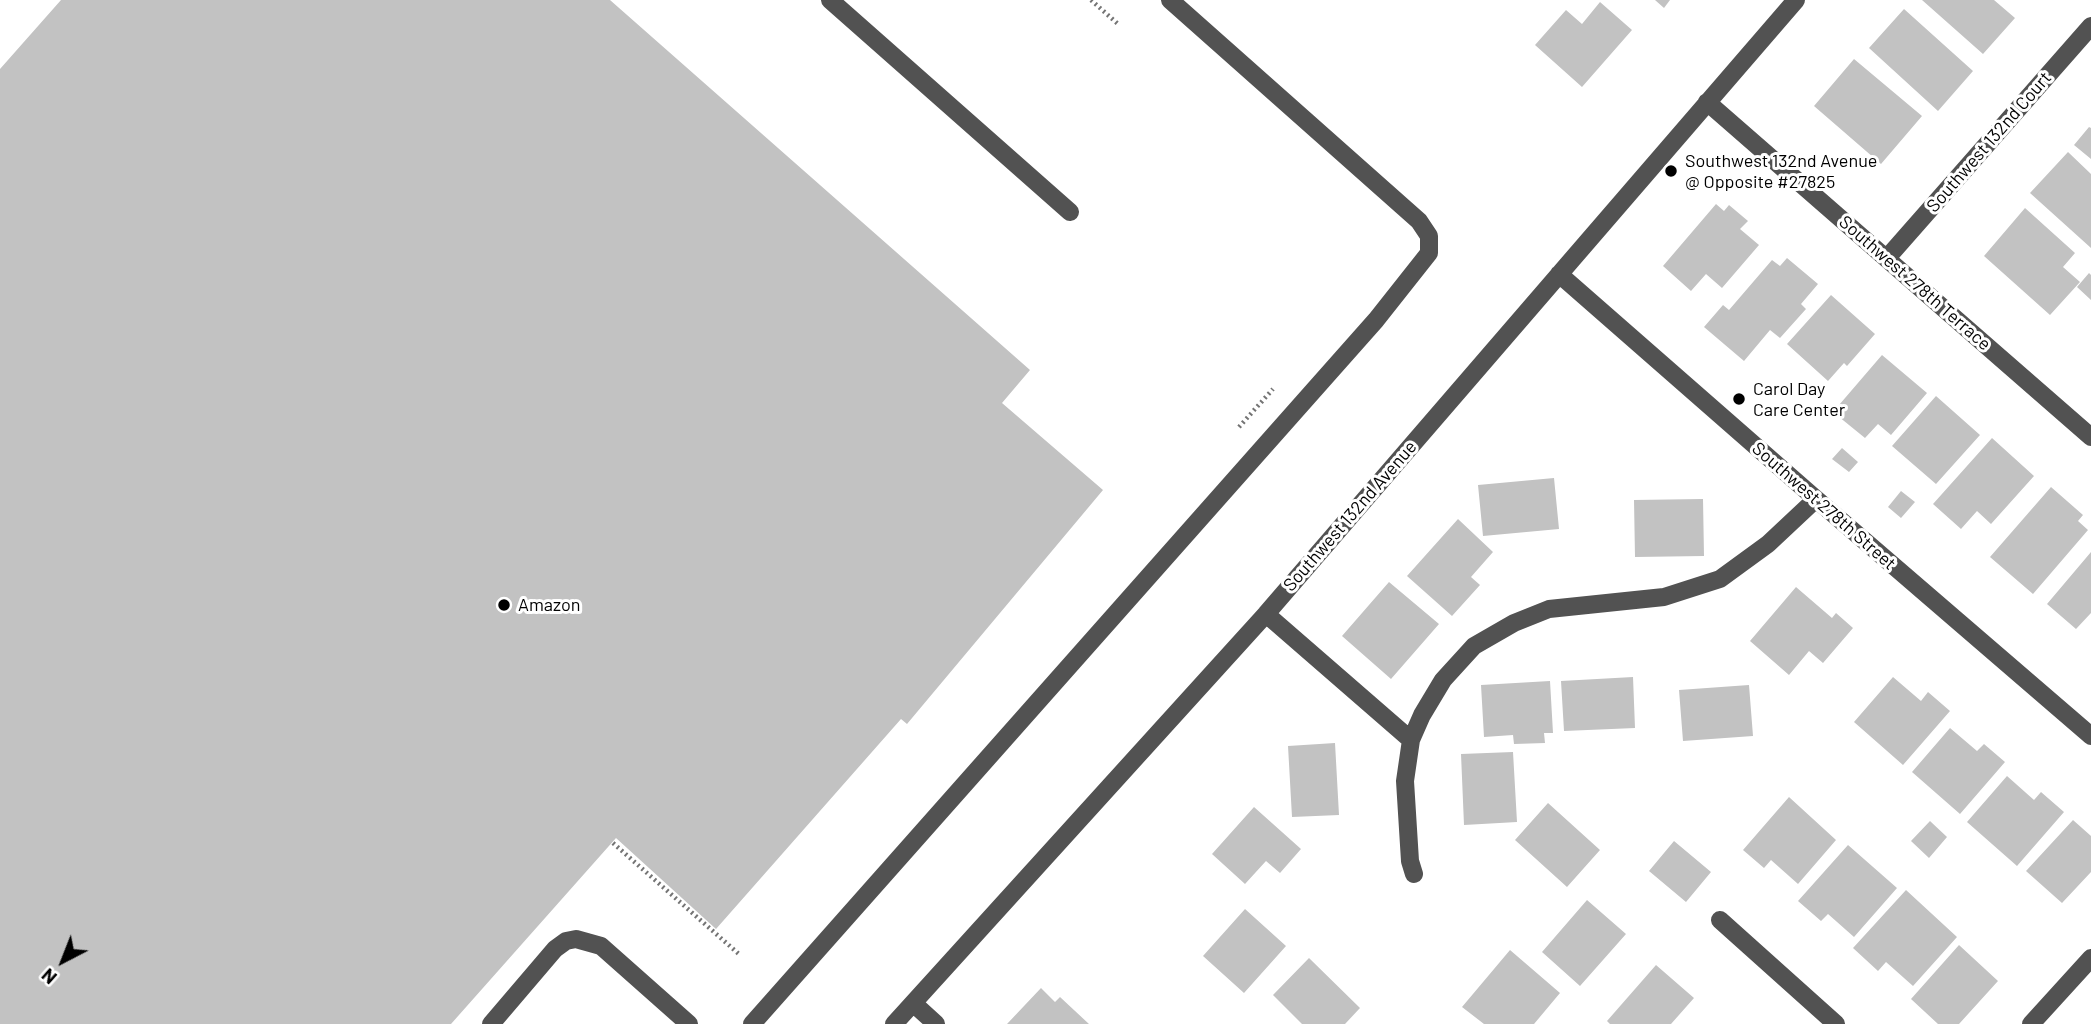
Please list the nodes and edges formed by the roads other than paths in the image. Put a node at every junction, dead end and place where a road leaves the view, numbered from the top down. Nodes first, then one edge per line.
1 (830, 0) edge
2 (1170, 0) edge
3 (1796, 0) edge
4 (2091, 26) edge
5 (1707, 102) junction
6 (1070, 212) dead end
7 (1886, 258) junction
8 (1559, 274) junction
9 (2091, 437) edge
10 (1815, 499) junction
11 (1266, 614) junction
12 (2091, 736) edge
13 (1411, 740) junction
14 (1414, 874) dead end
15 (1720, 920) dead end
16 (2091, 958) edge
17 (913, 1003) junction
18 (491, 1024) edge
19 (689, 1024) edge
20 (752, 1024) edge
21 (894, 1024) edge
22 (936, 1024) edge
23 (1836, 1024) edge
24 (2031, 1024) edge

1 - 6 street
2 - 20 street
3 - 5 street, Southwest 132nd Avenue
4 - 7 street, Southwest 132nd Court
5 - 7 street, Southwest 278th Terrace
5 - 8 street, Southwest 132nd Avenue
7 - 9 street, Southwest 278th Terrace
8 - 10 street, Southwest 278th Street
8 - 11 street, Southwest 132nd Avenue
10 - 12 street, Southwest 278th Street
10 - 13 street
11 - 13 street
11 - 17 street, Southwest 132nd Avenue
13 - 14 street
15 - 23 street
16 - 24 street
17 - 21 street, Southwest 132nd Avenue
17 - 22 street
18 - 19 street

